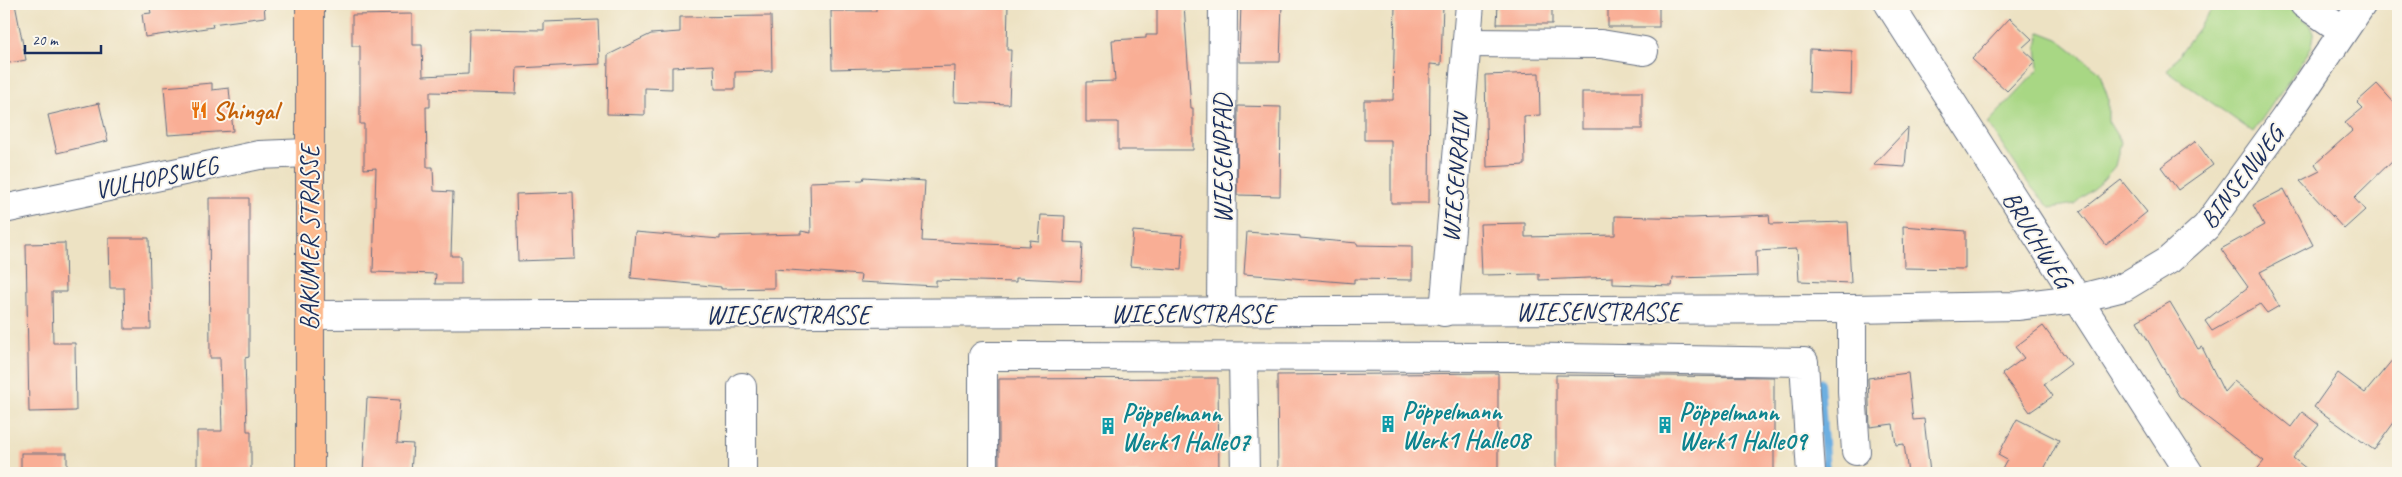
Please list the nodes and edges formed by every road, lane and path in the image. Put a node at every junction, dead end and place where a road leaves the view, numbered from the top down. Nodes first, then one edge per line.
1 (310, 4) edge
2 (1223, 4) edge
3 (1470, 4) edge
4 (1889, 4) edge
5 (2304, 4) edge
6 (2362, 4) edge
7 (2342, 30) junction
8 (1467, 43) junction
9 (1644, 51) dead end
10 (308, 153) junction
11 (4, 209) edge
12 (2076, 299) junction
13 (1852, 309) junction
14 (1444, 312) junction
15 (1221, 313) junction
16 (310, 315) junction
17 (1243, 358) junction
18 (742, 387) dead end
19 (1856, 451) dead end
20 (310, 473) edge
21 (742, 473) edge
22 (983, 473) edge
23 (1245, 473) edge
24 (1811, 473) edge
25 (2188, 473) edge

1 - 10 main road, BAKUMER STRASSE
2 - 15 street, WIESENPFAD
3 - 8 street, WIESENRAIN
4 - 12 street, BRUCHWEG
5 - 7 street
6 - 7 street, BINSENWEG
7 - 12 street, BINSENWEG
8 - 9 street
8 - 14 street, WIESENRAIN
10 - 11 street, VULHOPSWEG
10 - 16 main road, BAKUMER STRASSE
12 - 13 street, WIESENSTRASSE
12 - 25 street, BRUCHWEG
13 - 14 street, WIESENSTRASSE
13 - 19 street
14 - 15 street, WIESENSTRASSE
15 - 16 street, WIESENSTRASSE
16 - 20 main road, BAKUMER STRASSE
17 - 22 street
17 - 23 street
17 - 24 street
18 - 21 street

